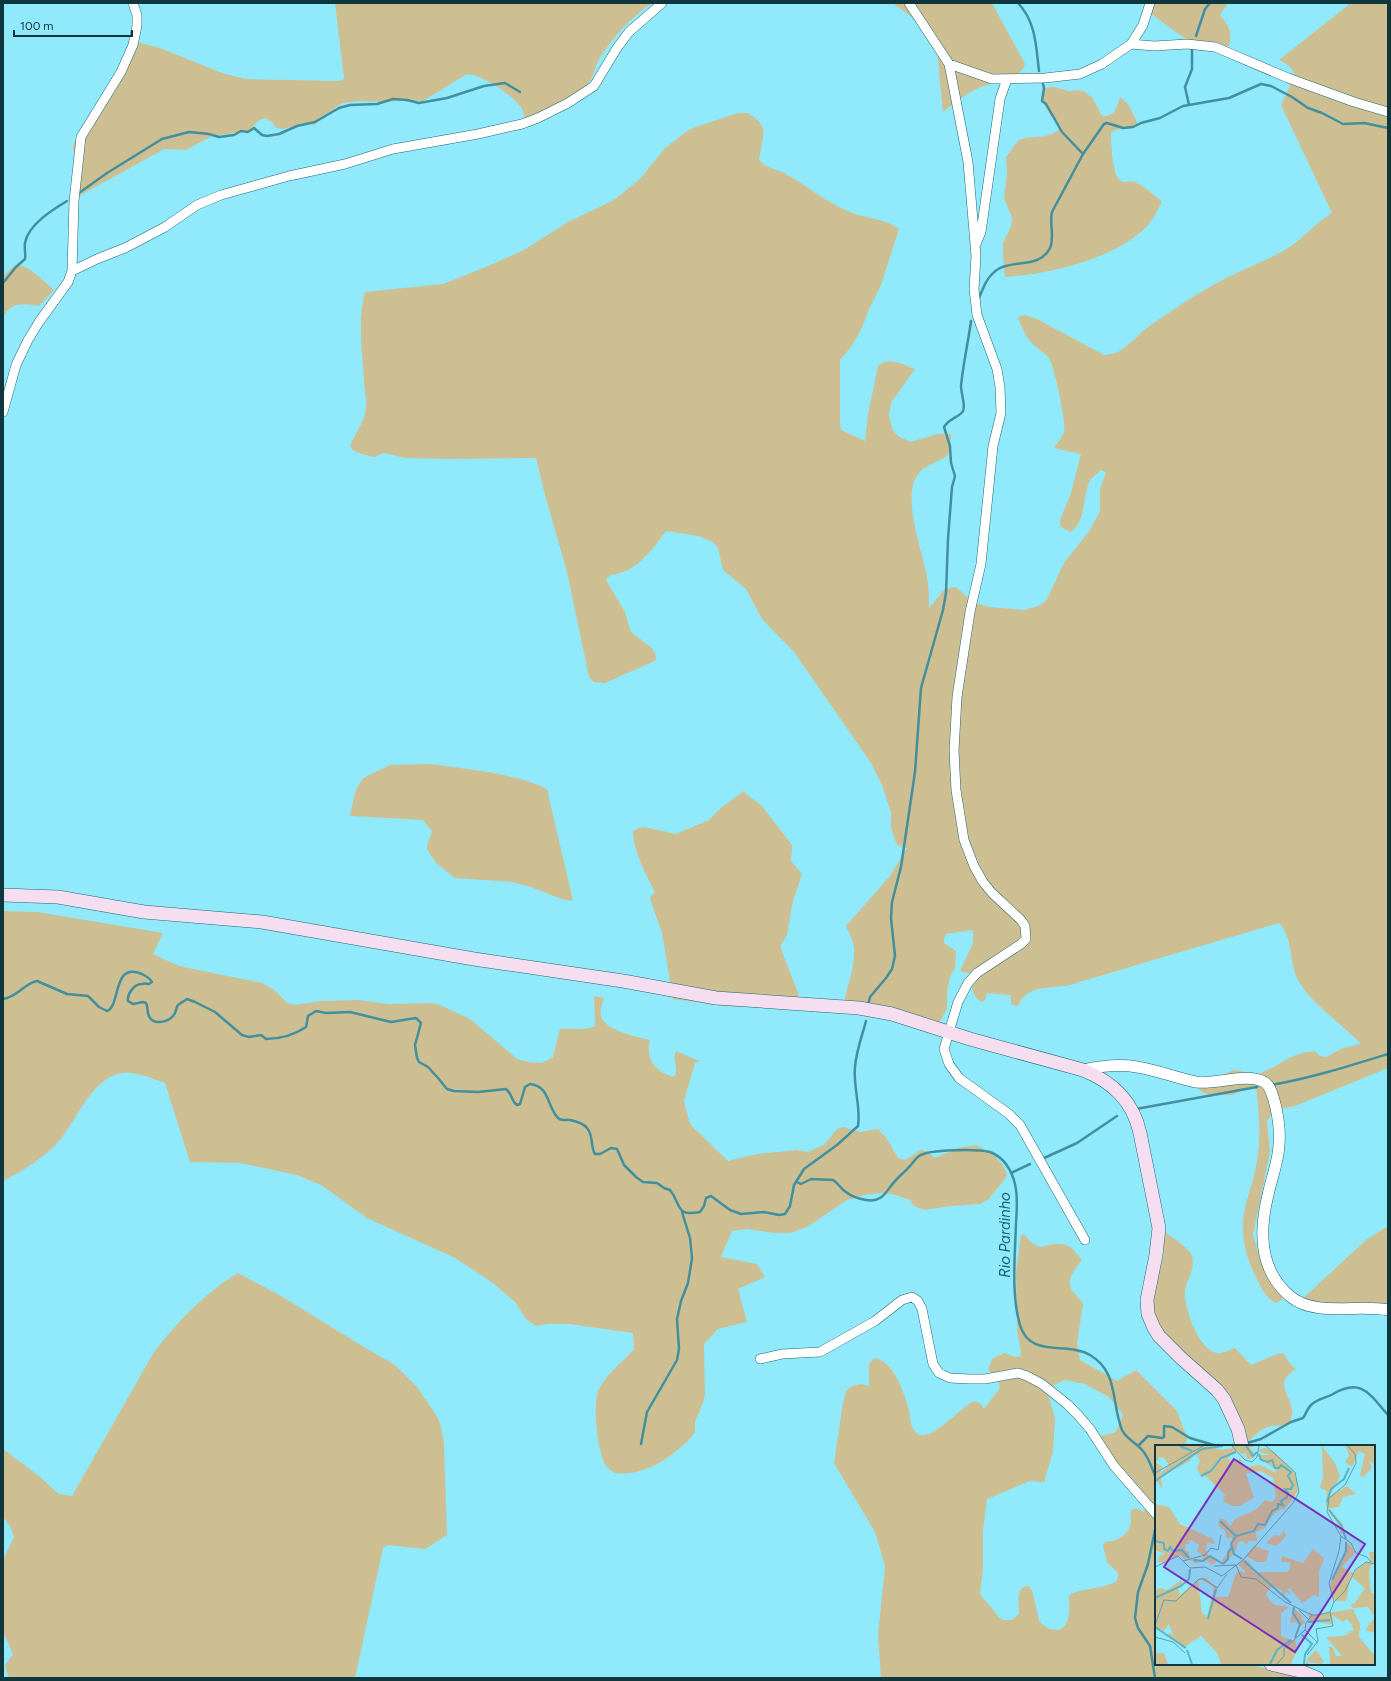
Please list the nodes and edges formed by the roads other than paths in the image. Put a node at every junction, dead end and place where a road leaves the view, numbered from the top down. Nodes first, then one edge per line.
1 (133, 3) edge
2 (662, 3) edge
3 (909, 3) edge
4 (1150, 3) edge
5 (1131, 44) junction
6 (949, 64) junction
7 (1007, 78) junction
8 (1388, 112) edge
9 (975, 246) junction
10 (72, 271) junction
11 (3, 412) edge
12 (3, 895) edge
13 (950, 1033) junction
14 (1083, 1070) junction
15 (1085, 1240) dead end
16 (1388, 1310) edge
17 (760, 1359) dead end
18 (1242, 1445) edge
19 (1155, 1513) edge
20 (1274, 1665) edge
21 (1317, 1678) edge

1 - 10 street
2 - 10 street
3 - 6 street
4 - 5 street
5 - 7 street
5 - 8 street
6 - 7 street
6 - 9 street
7 - 9 street
9 - 13 street
10 - 11 street
12 - 13 main road
13 - 14 main road
13 - 15 street
14 - 16 street
14 - 18 main road
17 - 19 street
20 - 21 main road

